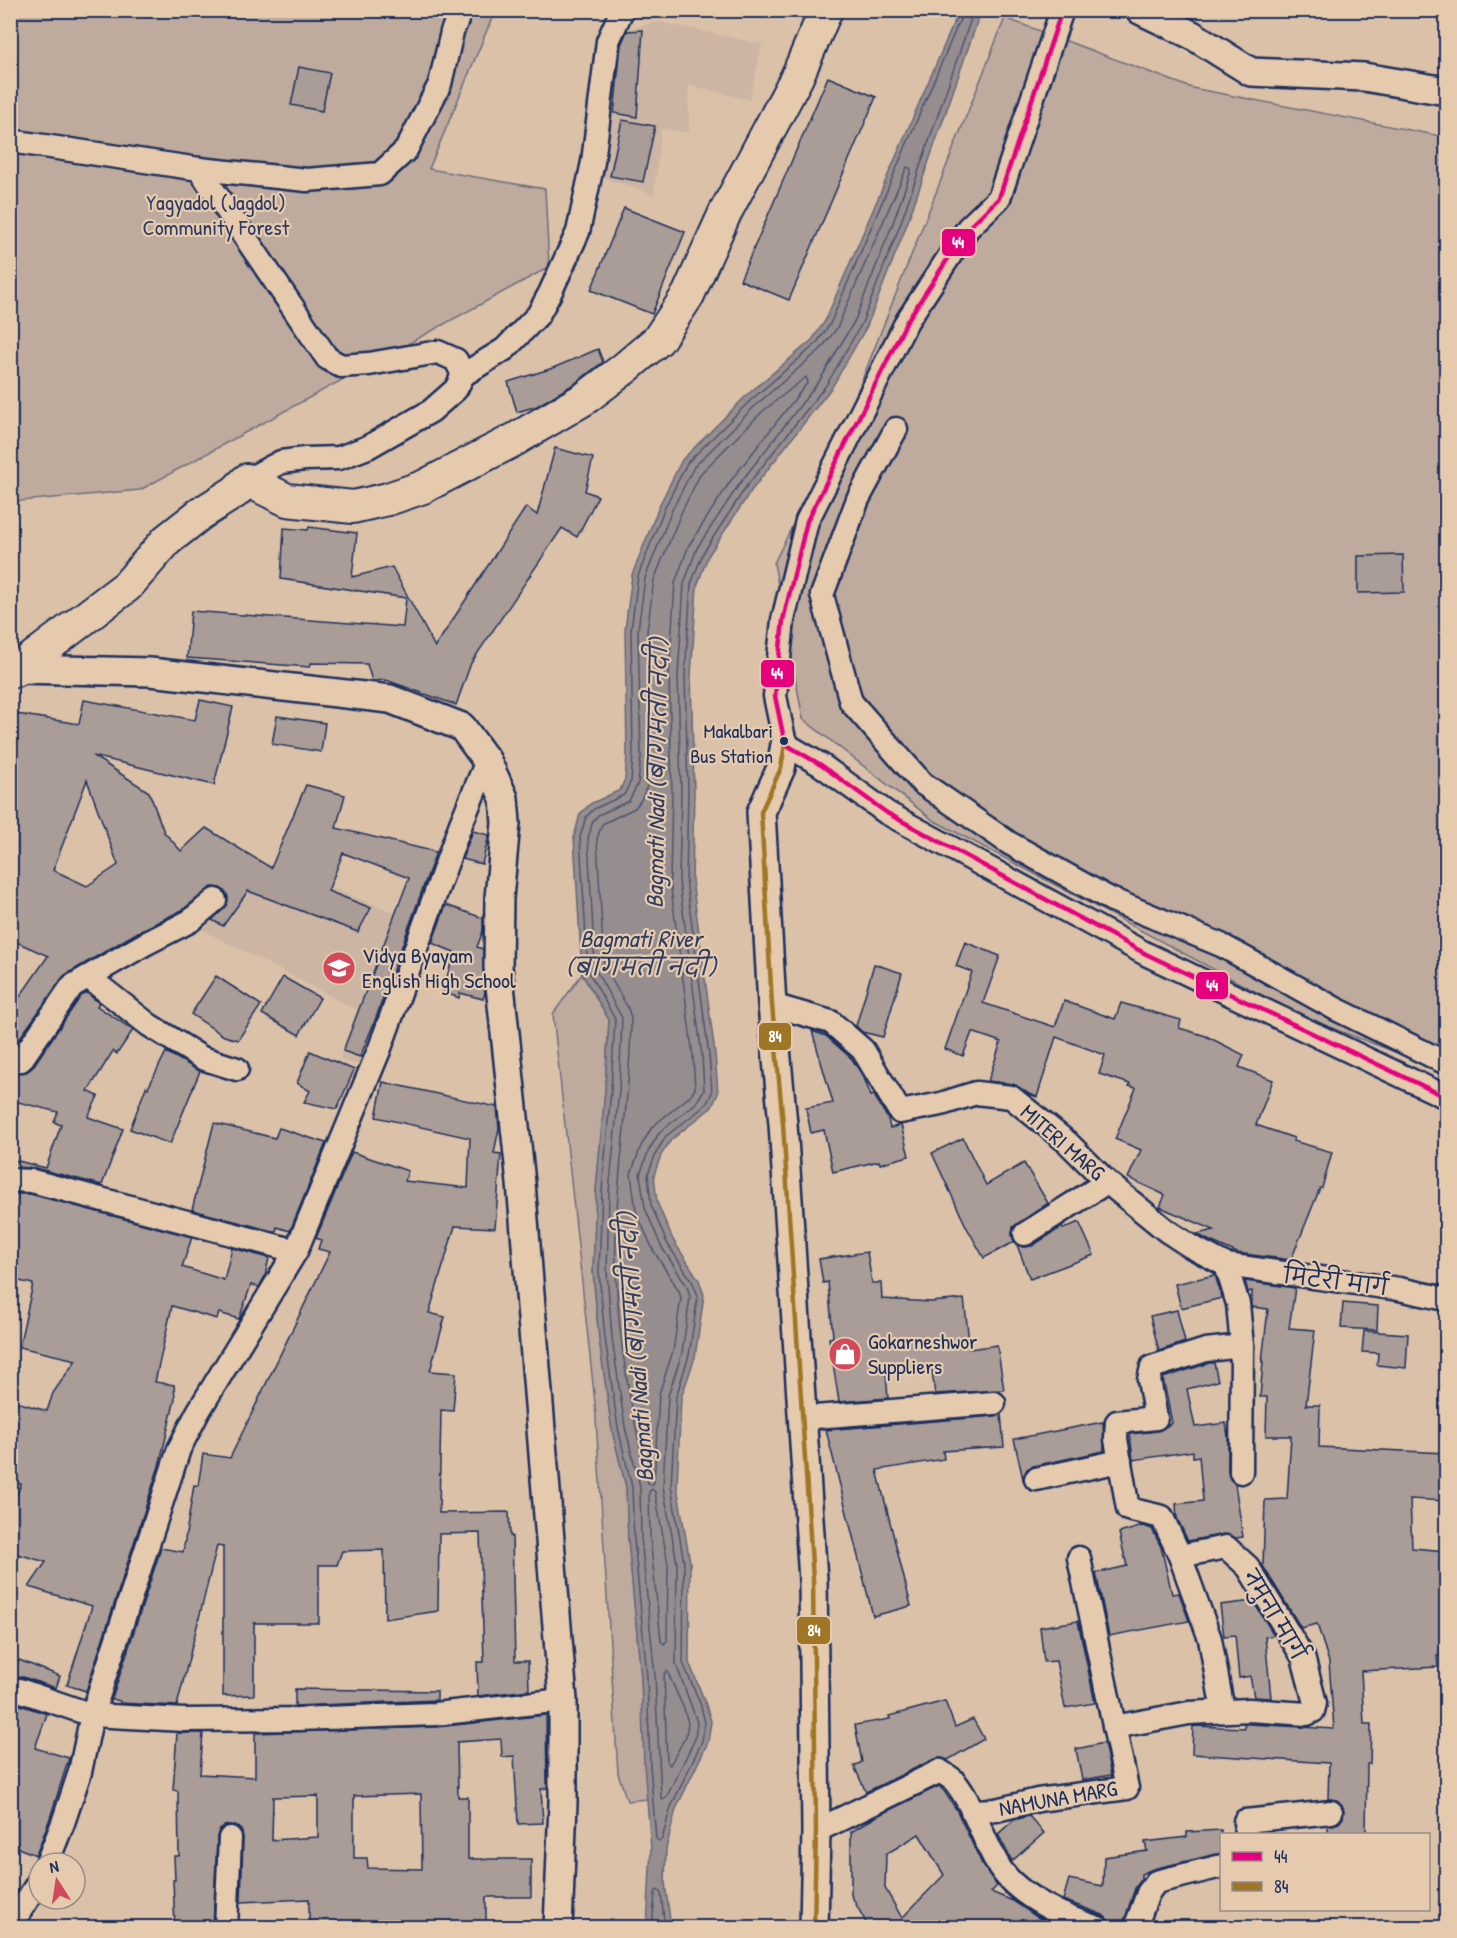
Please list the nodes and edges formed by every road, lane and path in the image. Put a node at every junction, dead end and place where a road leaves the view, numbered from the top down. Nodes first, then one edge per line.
1 (461, 10) edge
2 (622, 10) edge
3 (826, 10) edge
4 (1062, 10) edge
5 (1140, 10) edge
6 (1446, 91) edge
7 (10, 141) edge
8 (199, 169) junction
9 (463, 375) junction
10 (896, 429) dead end
11 (247, 480) junction
12 (14, 670) edge
13 (785, 744) junction
14 (487, 761) junction
15 (215, 900) dead end
16 (88, 977) junction
17 (772, 1005) junction
18 (10, 1059) edge
19 (1446, 1064) edge
20 (237, 1069) dead end
21 (1446, 1097) edge
22 (10, 1180) edge
23 (1107, 1182) junction
24 (1025, 1234) dead end
25 (296, 1251) junction
26 (1226, 1265) junction
27 (1446, 1299) edge
28 (1242, 1346) junction
29 (994, 1403) dead end
30 (802, 1418) junction
31 (1120, 1461) junction
32 (1241, 1472) dead end
33 (1036, 1479) dead end
34 (1180, 1556) junction
35 (1079, 1558) dead end
36 (10, 1690) edge
37 (563, 1700) junction
38 (1223, 1711) junction
39 (92, 1715) junction
40 (1114, 1727) junction
41 (972, 1811) junction
42 (1331, 1812) dead end
43 (816, 1831) junction
44 (1246, 1833) edge
45 (230, 1838) dead end
46 (52, 1851) edge
47 (1220, 1866) edge
48 (27, 1900) edge
49 (10, 1927) edge
50 (226, 1928) edge
51 (558, 1928) edge
52 (814, 1928) edge
53 (1098, 1928) edge
54 (1135, 1928) edge

1 - 8 street
2 - 9 street
3 - 11 main road
4 - 13 street
5 - 6 street
7 - 8 street
8 - 9 street
9 - 11 street
10 - 19 street
11 - 12 main road
12 - 14 street
13 - 17 street
13 - 21 street
14 - 25 street
14 - 37 street
15 - 16 street
16 - 18 street
16 - 20 street
17 - 23 street, MITERI MARG
17 - 30 street
22 - 25 street
23 - 24 street
23 - 26 street, MITERI MARG
25 - 39 street
26 - 27 street, मिटेरी मार्ग
26 - 28 street
28 - 31 street
28 - 32 street
29 - 30 street
30 - 43 street
31 - 33 street
31 - 34 street
34 - 38 street
34 - 38 street, नमुना मार्ग
35 - 40 street, NAMUNA MARG
36 - 39 street
37 - 39 street
37 - 51 street
38 - 40 street, नमुना मार्ग
39 - 46 street
40 - 41 street, NAMUNA MARG
41 - 43 street
41 - 53 street, NAMUNA MARG
42 - 44 street
43 - 52 street
45 - 50 street
47 - 54 street
48 - 49 street

